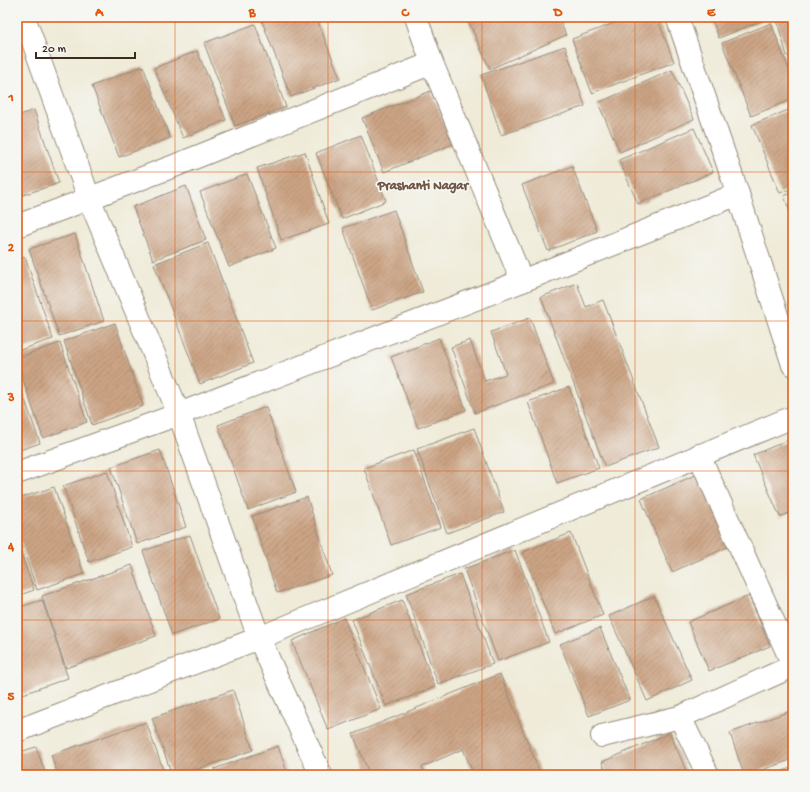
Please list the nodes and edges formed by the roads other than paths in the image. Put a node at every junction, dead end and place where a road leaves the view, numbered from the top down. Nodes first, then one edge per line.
1 (24, 17) edge
2 (416, 17) edge
3 (677, 17) edge
4 (432, 62) junction
5 (738, 194) junction
6 (89, 198) junction
7 (17, 226) edge
8 (522, 281) junction
9 (793, 365) edge
10 (179, 414) junction
11 (793, 417) edge
12 (699, 455) junction
13 (17, 473) edge
14 (259, 638) junction
15 (793, 665) edge
16 (680, 717) junction
17 (17, 731) edge
18 (602, 736) dead end
19 (321, 775) edge
20 (708, 775) edge

1 - 6 street
2 - 4 street
3 - 5 street
4 - 6 street
4 - 8 street
5 - 8 street
5 - 9 street
6 - 7 street
6 - 10 street
8 - 10 street
10 - 13 street
10 - 14 street
11 - 12 street
12 - 14 street
12 - 15 street
14 - 17 street
14 - 19 street
15 - 16 street
16 - 18 street
16 - 20 street

